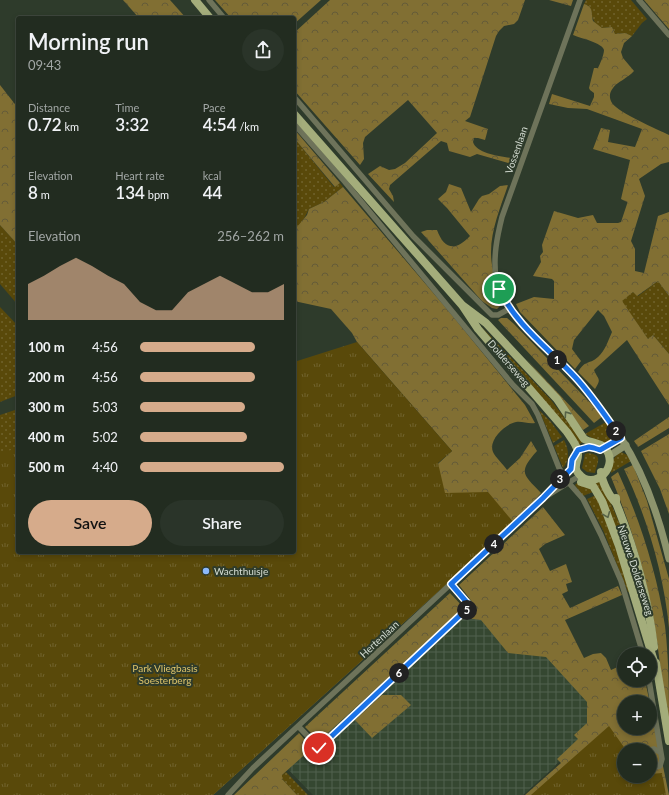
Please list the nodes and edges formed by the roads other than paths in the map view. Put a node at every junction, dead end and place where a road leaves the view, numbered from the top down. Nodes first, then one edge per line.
1 (195, 0) edge
2 (209, 0) edge
3 (580, 0) edge
4 (639, 0) edge
5 (208, 16) edge
6 (222, 16) edge
7 (669, 35) edge
8 (296, 99) edge
9 (296, 116) edge
10 (296, 126) edge
11 (462, 305) junction
12 (509, 309) junction
13 (621, 438) junction
14 (626, 445) junction
15 (602, 449) junction
16 (576, 452) junction
17 (609, 456) junction
18 (571, 469) junction
19 (604, 474) junction
20 (564, 476) junction
21 (575, 478) junction
22 (543, 498) junction
23 (669, 559) edge
24 (451, 584) junction
25 (641, 647) edge
26 (650, 647) edge
27 (654, 647) edge
28 (657, 674) edge
29 (651, 687) edge
30 (299, 727) junction
31 (669, 741) edge
32 (657, 750) edge
33 (660, 752) junction
34 (657, 767) edge
35 (228, 795) edge

1 - 5 main road
2 - 6 street
3 - 12 street, Vossenlaan
4 - 7 street
8 - 12 street
9 - 11 main road, Dolderseweg
10 - 20 street, Dolderseweg
15 -> 11 main road, Dolderseweg
11 - 16 main road, Dolderseweg
12 - 13 street
13 - 14 main road
13 - 15 main road
14 - 17 main road
14 - 23 main road
15 - 16 main road
15 - 17 main road
15 - 19 main road
16 - 18 main road
16 - 21 main road
17 - 19 main road
18 - 20 street, Hertenlaan
18 - 21 main road
19 - 21 main road
19 - 27 main road, Nieuwe Dolderseweg
20 - 21 street, Dolderseweg
20 - 22 street, Hertenlaan
21 - 22 street, Hertenlaan
21 - 25 street, Dolderseweg
21 -> 26 main road, Nieuwe Dolderseweg
22 - 24 street, Hertenlaan
24 - 30 street, Hertenlaan
24 - 30 street
28 - 31 main road, Nieuwe Dolderseweg
29 - 33 street
30 - 35 street, Hertenlaan
32 - 33 street
33 - 34 street

